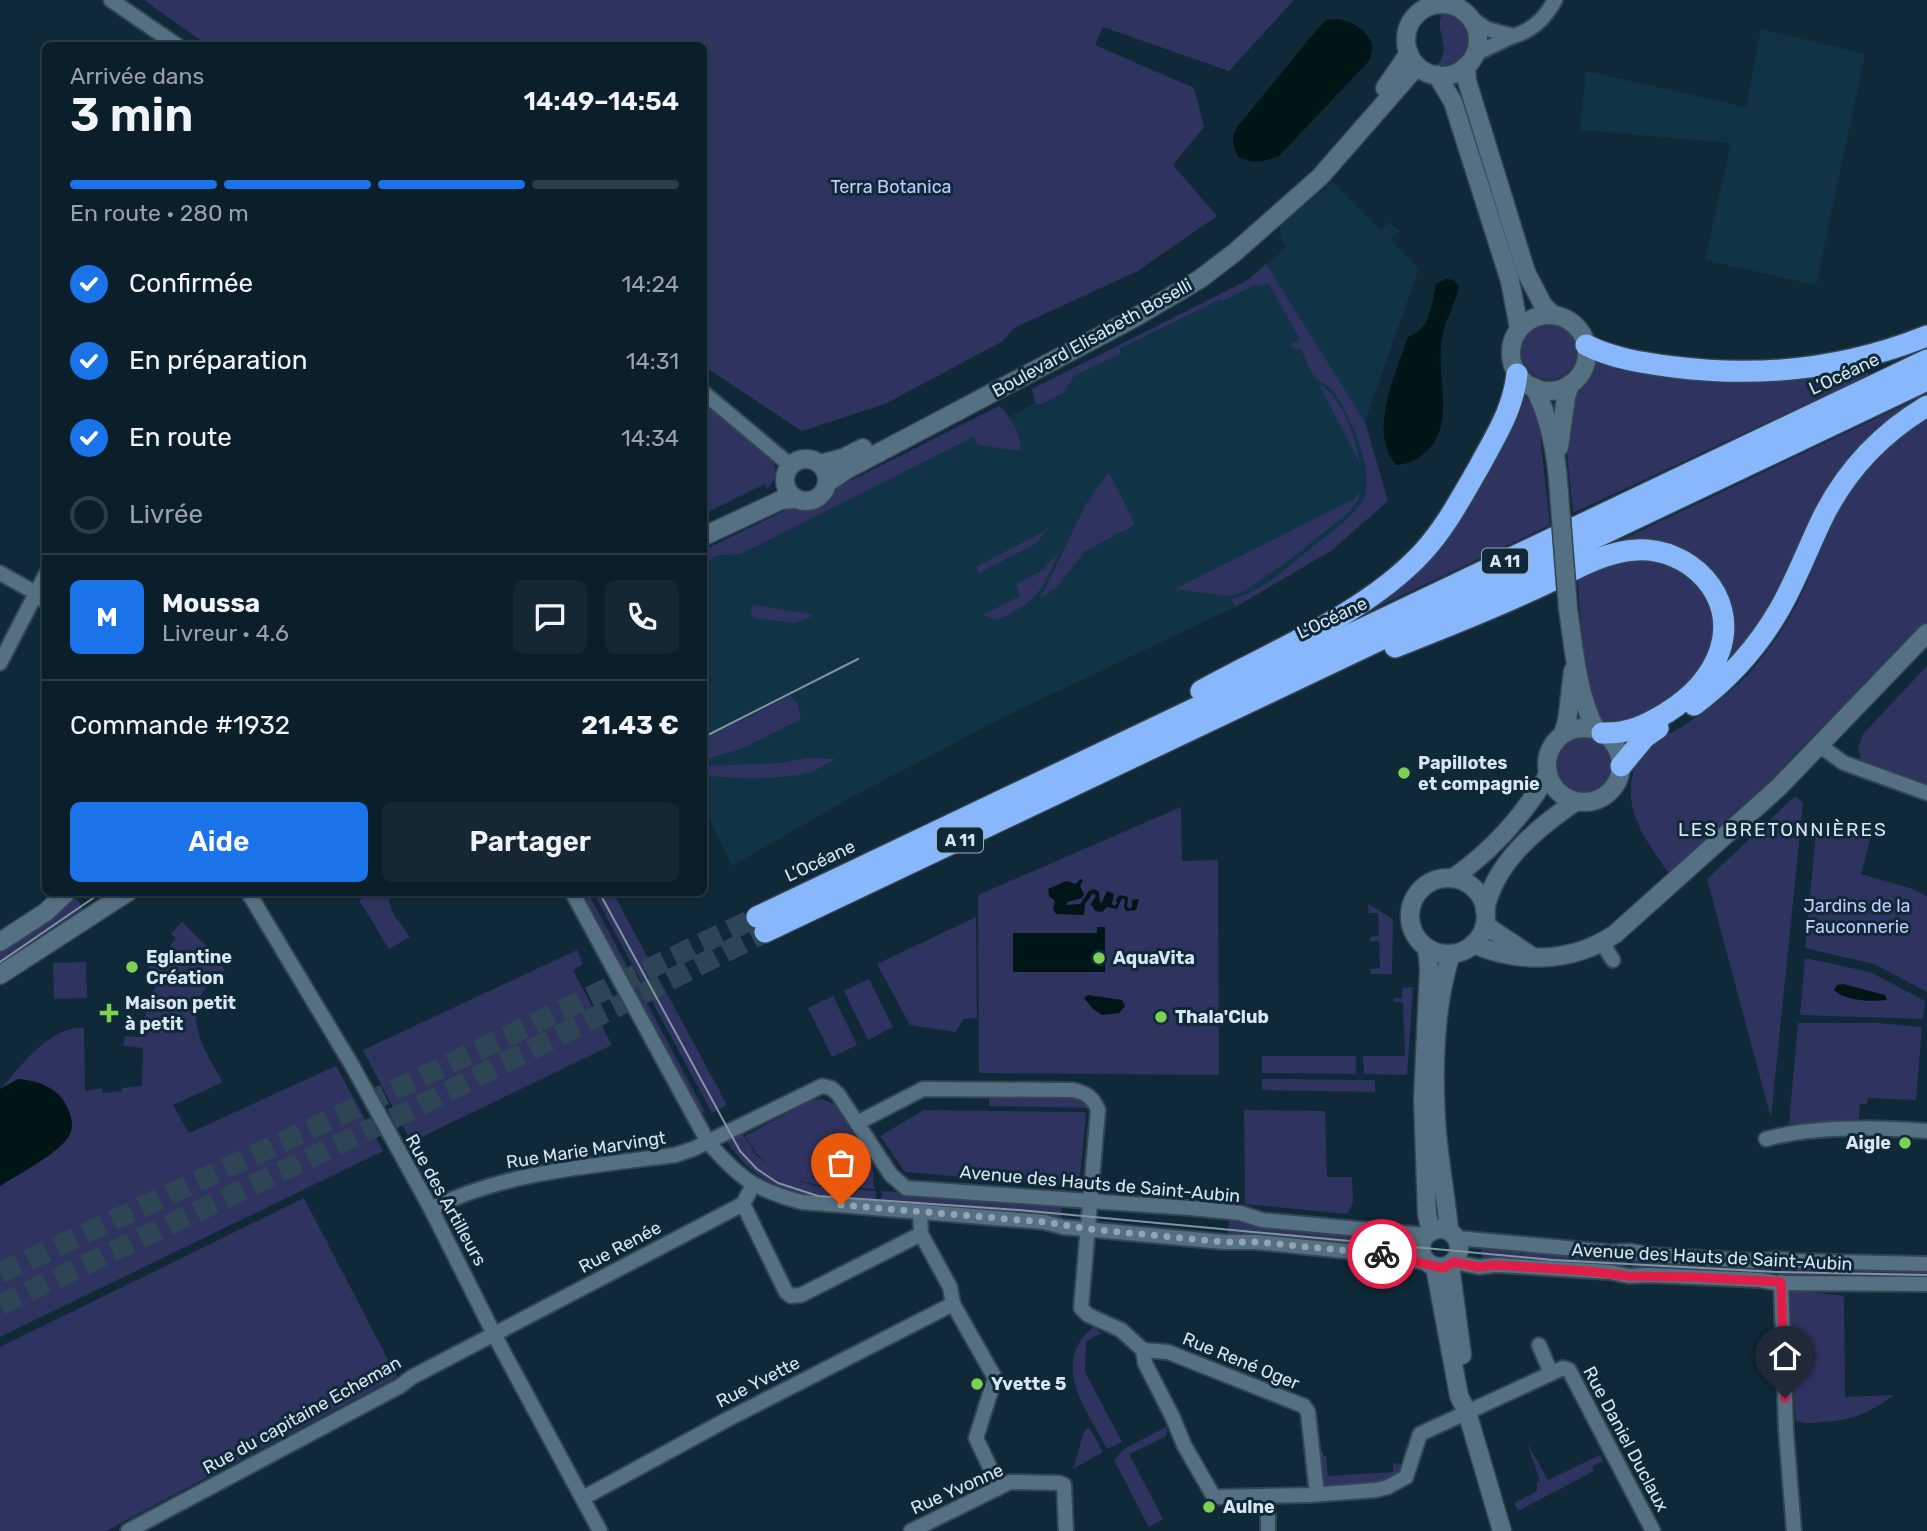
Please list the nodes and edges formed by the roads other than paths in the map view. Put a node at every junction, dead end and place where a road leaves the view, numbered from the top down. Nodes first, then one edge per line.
1 (111, 0) edge
2 (1555, 0) edge
3 (1444, 2) edge
4 (1472, 8) edge
5 (1513, 36) junction
6 (172, 42) edge
7 (1413, 60) junction
8 (1471, 60) junction
9 (1437, 75) junction
10 (1553, 315) junction
11 (1520, 328) junction
12 (1927, 336) edge
13 (1586, 345) junction
14 (1927, 360) edge
15 (1927, 380) edge
16 (1525, 381) junction
17 (1570, 384) junction
18 (707, 396) edge
19 (1927, 406) edge
20 (820, 464) junction
21 (1557, 464) junction
22 (788, 472) junction
23 (827, 483) junction
24 (795, 499) junction
25 (707, 523) edge
26 (707, 535) edge
27 (0, 573) edge
28 (41, 597) edge
29 (1927, 633) edge
30 (1574, 657) junction
31 (0, 663) edge
32 (1319, 669) junction
33 (1599, 731) junction
34 (1563, 734) junction
35 (1820, 746) junction
36 (1083, 761) junction
37 (1622, 766) junction
38 (1548, 775) junction
39 (1927, 793) edge
40 (1575, 802) junction
41 (1453, 878) junction
42 (63, 896) edge
43 (122, 896) edge
44 (250, 896) edge
45 (574, 896) edge
46 (1485, 918) junction
47 (0, 942) edge
48 (1602, 943) junction
49 (1474, 944) junction
50 (1427, 948) junction
51 (1451, 954) junction
52 (1533, 957) junction
53 (1613, 960) dead end
54 (0, 975) edge
55 (858, 1123) junction
56 (1927, 1131) edge
57 (1766, 1139) dead end
58 (708, 1142) junction
59 (753, 1185) junction
60 (1091, 1200) junction
61 (743, 1205) junction
62 (431, 1209) junction
63 (920, 1212) junction
64 (1089, 1229) junction
65 (921, 1234) junction
66 (1441, 1234) junction
67 (1442, 1264) junction
68 (1927, 1264) edge
69 (1781, 1282) junction
70 (1927, 1284) edge
71 (953, 1304) junction
72 (496, 1335) junction
73 (1539, 1345) dead end
74 (1143, 1350) junction
75 (1557, 1371) junction
76 (1467, 1412) junction
77 (997, 1489) junction
78 (1317, 1494) junction
79 (1268, 1496) junction
80 (583, 1498) junction
81 (128, 1531) edge
82 (600, 1531) edge
83 (911, 1531) edge
84 (1066, 1531) edge
85 (1268, 1531) edge
86 (1502, 1531) edge
87 (1653, 1531) edge
88 (1794, 1531) edge

1 - 6 street
2 - 5 street
3 - 4 main road
3 - 7 main road
4 - 5 street
4 - 8 main road
5 - 8 street
7 - 9 main road
7 - 20 main road
7 - 23 main road, Boulevard Elisabeth Boselli
8 - 9 main road
8 - 10 main road
9 - 11 main road
10 - 11 main road
10 - 13 main road
11 - 16 main road
12 - 13 highway
13 - 17 main road
14 - 36 highway, L’Océane / A 11
15 - 32 highway, L’Océane / A 11
16 - 17 main road
16 - 21 main road
16 - 36 highway
17 - 21 main road
18 - 22 street
19 - 37 highway
20 - 22 main road
20 - 23 main road
21 - 30 main road, bridge
22 - 24 main road
22 - 25 main road
23 - 24 main road
24 - 26 main road
27 - 28 street
28 - 31 street
29 - 35 main road
30 - 33 main road
30 - 34 main road
32 - 33 highway
32 - 36 highway, L’Océane / A 11
33 - 34 main road
33 - 37 main road
34 - 38 main road
35 - 39 street
35 - 48 main road
37 - 40 main road
38 - 40 main road
38 - 41 main road
40 - 46 main road
41 - 46 main road
41 - 50 main road
42 - 47 main road
43 - 54 main road
44 - 62 street, Rue des Artilleurs
45 - 58 street, Avenue des Hauts de Saint-Aubin
46 - 49 main road
46 - 52 main road
48 - 52 main road
48 - 53 street
49 - 51 main road
49 - 52 main road
50 - 51 main road
50 - 66 main road
51 - 66 main road
55 - 58 street, Rue Marie Marvingt
55 - 60 street, Avenue des Hauts de Saint-Aubin
55 - 60 street
56 - 57 street
58 - 59 street, Avenue des Hauts de Saint-Aubin
58 - 62 street, Rue Marie Marvingt
59 - 61 street
59 - 63 street, Avenue des Hauts de Saint-Aubin
60 - 64 street
60 - 66 street, Avenue des Hauts de Saint-Aubin
61 - 65 street
61 - 72 street, Rue Renée
62 - 72 street, Rue des Artilleurs
63 - 64 street, Avenue des Hauts de Saint-Aubin
63 - 65 street
64 - 67 street, Avenue des Hauts de Saint-Aubin
64 - 74 street
65 - 71 street
66 - 67 main road
66 - 67 main road
66 - 68 street, Avenue des Hauts de Saint-Aubin
67 - 69 street, Avenue des Hauts de Saint-Aubin
67 - 76 main road
69 - 70 street, Avenue des Hauts de Saint-Aubin
69 - 88 street
71 - 77 street
71 - 80 street, Rue Yvette
72 - 80 street, Rue des Artilleurs
72 - 81 street, Rue du capitaine Echeman
73 - 75 street, Rue Daniel Duclaux
74 - 78 street, Rue René Oger
74 - 79 street
75 - 76 street
75 - 87 street, Rue Daniel Duclaux
76 - 78 street
76 - 86 main road
77 - 83 street, Rue Yvonne
77 - 84 street, Rue Yvonne
78 - 79 street
79 - 85 street
80 - 82 street, Rue des Artilleurs

